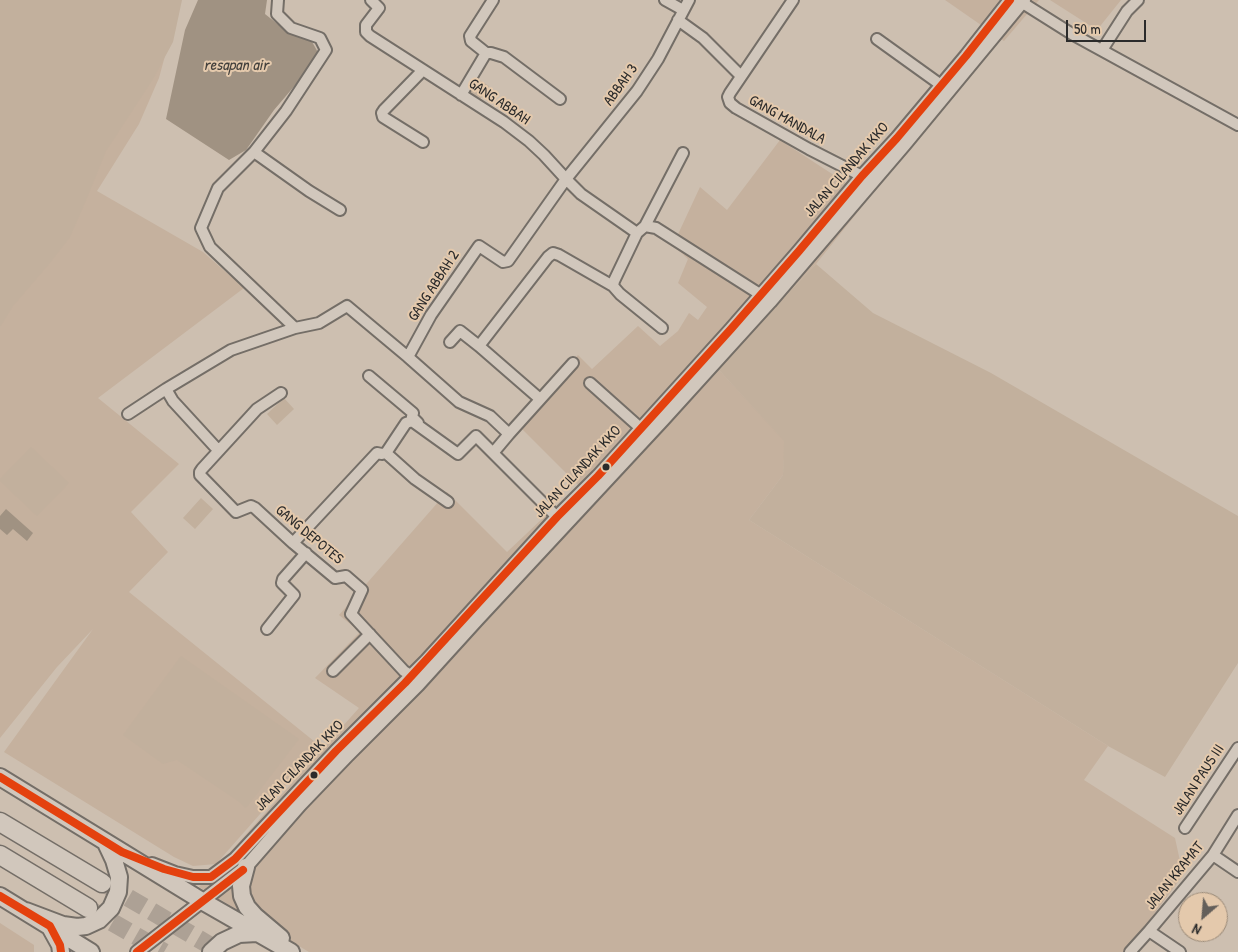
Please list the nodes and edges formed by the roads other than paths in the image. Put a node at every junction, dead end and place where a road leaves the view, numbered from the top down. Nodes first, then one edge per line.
1 (278, 0) edge
2 (371, 0) edge
3 (493, 0) edge
4 (665, 0) edge
5 (689, 0) edge
6 (793, 0) edge
7 (1138, 0) edge
8 (1018, 1) edge
9 (684, 10) junction
10 (678, 20) junction
11 (877, 39) dead end
12 (1102, 50) junction
13 (486, 54) junction
14 (423, 70) junction
15 (741, 76) junction
16 (941, 85) junction
17 (460, 95) junction
18 (560, 100) dead end
19 (1238, 125) edge
20 (423, 142) dead end
21 (254, 152) junction
22 (683, 153) dead end
23 (862, 176) junction
24 (566, 179) junction
25 (340, 210) dead end
26 (835, 216) junction
27 (641, 230) junction
28 (613, 286) junction
29 (766, 298) junction
30 (295, 328) junction
31 (662, 328) dead end
32 (450, 342) dead end
33 (479, 346) junction
34 (408, 357) junction
35 (573, 363) dead end
36 (369, 376) dead end
37 (590, 383) dead end
38 (166, 389) junction
39 (281, 393) dead end
40 (540, 399) junction
41 (128, 414) dead end
42 (418, 424) junction
43 (645, 432) junction
44 (509, 434) junction
45 (218, 450) junction
46 (386, 453) junction
47 (493, 453) junction
48 (448, 502) dead end
49 (558, 517) junction
50 (294, 543) junction
51 (306, 553) junction
52 (267, 629) dead end
53 (370, 634) junction
54 (430, 665) junction
55 (333, 671) dead end
56 (415, 681) junction
57 (389, 706) junction
58 (1238, 748) edge
59 (0, 777) edge
60 (1238, 815) edge
61 (0, 822) edge
62 (1185, 828) dead end
63 (106, 842) junction
64 (122, 852) junction
65 (0, 855) edge
66 (1213, 855) junction
67 (246, 867) junction
68 (1238, 872) edge
69 (102, 883) tunnel mouth
70 (0, 896) edge
71 (202, 902) junction
72 (88, 908) tunnel mouth
73 (26, 911) junction
74 (50, 926) junction
75 (1150, 931) junction
76 (257, 933) junction
77 (61, 952) edge
78 (91, 952) edge
79 (136, 952) edge
80 (211, 952) edge
81 (293, 952) edge
82 (1130, 952) edge
83 (1180, 952) edge

1 - 21 street
2 - 14 street, GANG ABBAH
3 - 13 street
4 - 9 street
5 - 9 street, ABBAH 3
6 - 15 street, GANG MANDALA
7 - 12 street
8 - 12 street
8 - 16 street, JALAN CILANDAK KKO
8 - 26 street, JALAN CILANDAK KKO
9 - 10 street, ABBAH 3
10 - 15 street
10 - 24 street, ABBAH 3
11 - 16 street
12 - 19 street
13 - 17 street
13 - 18 street
14 - 17 street, GANG ABBAH
14 - 20 street
15 - 23 street, GANG MANDALA
16 - 23 street, JALAN CILANDAK KKO
17 - 24 street, GANG ABBAH
21 - 25 street
21 - 30 street
22 - 27 street
23 - 26 street, JALAN CILANDAK KKO
24 - 27 street, GANG ABBAH
24 - 34 street, GANG ABBAH 2
26 - 29 street, JALAN CILANDAK KKO
27 - 28 street
27 - 29 street, GANG ABBAH
28 - 31 street
28 - 33 street
29 - 43 street, JALAN CILANDAK KKO
30 - 34 street
30 - 38 street
32 - 33 street
33 - 40 street
34 - 44 street
35 - 40 street
36 - 42 street
37 - 43 street
38 - 41 street
38 - 45 street
39 - 45 street
40 - 44 street
42 - 46 street
42 - 47 street
43 - 49 street, JALAN CILANDAK KKO
43 - 54 street, JALAN CILANDAK KKO
44 - 47 street
45 - 50 street, GANG DEPOTES
46 - 48 street
46 - 50 street
47 - 49 street
49 - 54 street, JALAN CILANDAK KKO
50 - 51 street, GANG DEPOTES
51 - 52 street
51 - 53 street, GANG DEPOTES
53 - 55 street
53 - 56 street, GANG DEPOTES
54 - 56 street, JALAN CILANDAK KKO
56 - 57 street, JALAN CILANDAK KKO
57 - 64 street, JALAN CILANDAK KKO
57 - 67 street, JALAN CILANDAK KKO
58 - 62 street, JALAN PAUS III
59 - 63 highway
60 - 66 street, JALAN KRAMAT
61 - 69 highway
63 - 64 highway
63 - 73 highway
64 - 71 highway
65 - 72 highway
66 - 68 street
66 - 75 street, JALAN KRAMAT
67 - 71 street, JALAN CILANDAK KKO
67 - 81 highway
70 - 73 highway
71 - 76 highway
71 - 79 street, JALAN CILANDAK KKO
73 - 74 highway
74 - 77 highway
74 - 78 highway
75 - 82 street, JALAN KRAMAT
75 - 83 street
76 - 80 highway
76 - 81 highway

